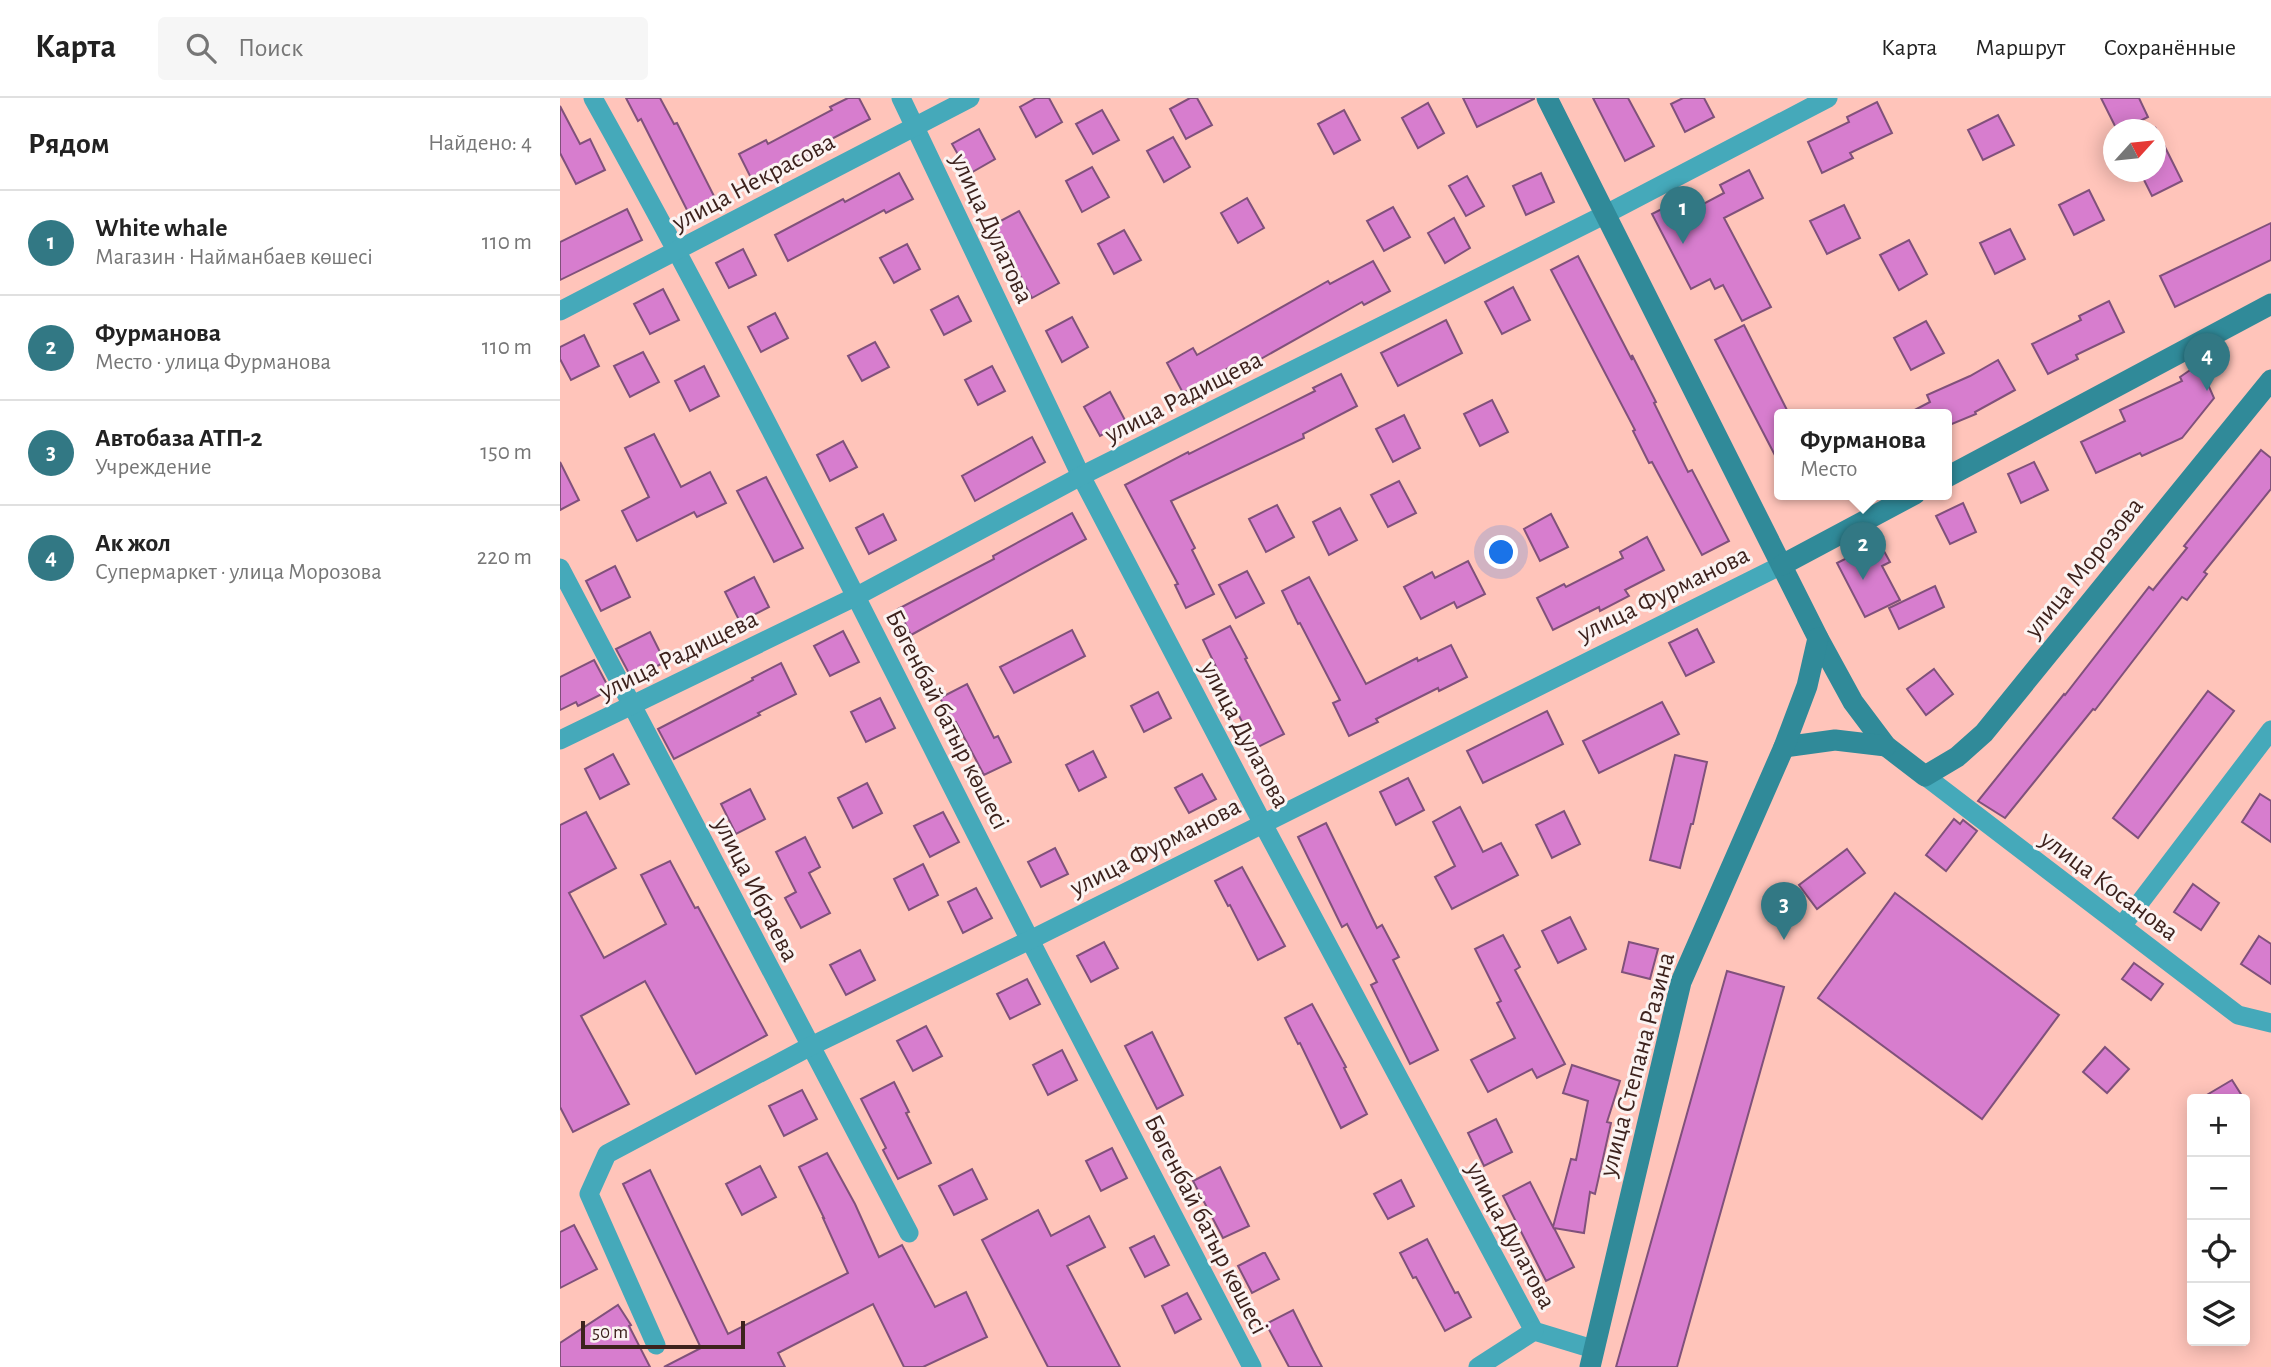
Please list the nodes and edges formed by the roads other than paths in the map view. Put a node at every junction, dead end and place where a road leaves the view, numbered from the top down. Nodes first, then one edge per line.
1 (593, 98) edge
2 (901, 98) edge
3 (970, 98) edge
4 (1547, 98) edge
5 (1828, 98) edge
6 (915, 125) junction
7 (1606, 214) junction
8 (678, 250) junction
9 (2271, 304) edge
10 (560, 311) edge
11 (2271, 380) edge
12 (1952, 474) edge
13 (1081, 476) junction
14 (1904, 500) edge
15 (1782, 565) junction
16 (560, 568) edge
17 (857, 596) junction
18 (1818, 638) junction
19 (633, 705) junction
20 (2271, 730) edge
21 (560, 740) edge
22 (1886, 746) junction
23 (1784, 747) junction
24 (1924, 776) junction
25 (1263, 824) junction
26 (2122, 926) junction
27 (1030, 940) junction
28 (2271, 1023) edge
29 (810, 1047) junction
30 (909, 1233) dead end
31 (1535, 1331) junction
32 (656, 1345) dead end
33 (1591, 1358) edge
34 (1252, 1367) edge
35 (1478, 1367) edge

1 - 8 street, Бөгенбай батыр көшесі
2 - 6 street, улица Дулатова
3 - 6 street, улица Некрасова
4 - 7 main road
5 - 7 street, улица Радищева
6 - 8 street, улица Некрасова
6 - 13 street, улица Дулатова
7 - 13 street, улица Радищева
7 - 15 main road
8 - 10 street, улица Некрасова
8 - 17 street, Бөгенбай батыр көшесі
9 - 12 main road
11 - 24 main road, улица Морозова
13 - 17 street, улица Радищева
13 - 25 street, улица Дулатова
14 - 15 main road, улица Фурманова
15 - 18 main road
15 - 25 street, улица Фурманова
16 - 19 street, улица Ибраева
17 - 19 street, улица Радищева
17 - 27 street, Бөгенбай батыр көшесі
18 - 22 main road
18 - 23 main road, улица Степана Разина
19 - 21 street, улица Радищева
19 - 29 street, улица Ибраева
20 - 26 street
22 - 23 main road
22 - 24 main road
23 - 33 main road, улица Степана Разина
24 - 26 street, улица Косанова
25 - 27 street, улица Фурманова
25 - 31 street, улица Дулатова
26 - 28 street, улица Косанова
27 - 29 street, улица Фурманова
27 - 34 street, Бөгенбай батыр көшесі
29 - 30 street, улица Ибраева
29 - 32 street, улица Фурманова
31 - 33 street, улица Дулатова
31 - 35 street

